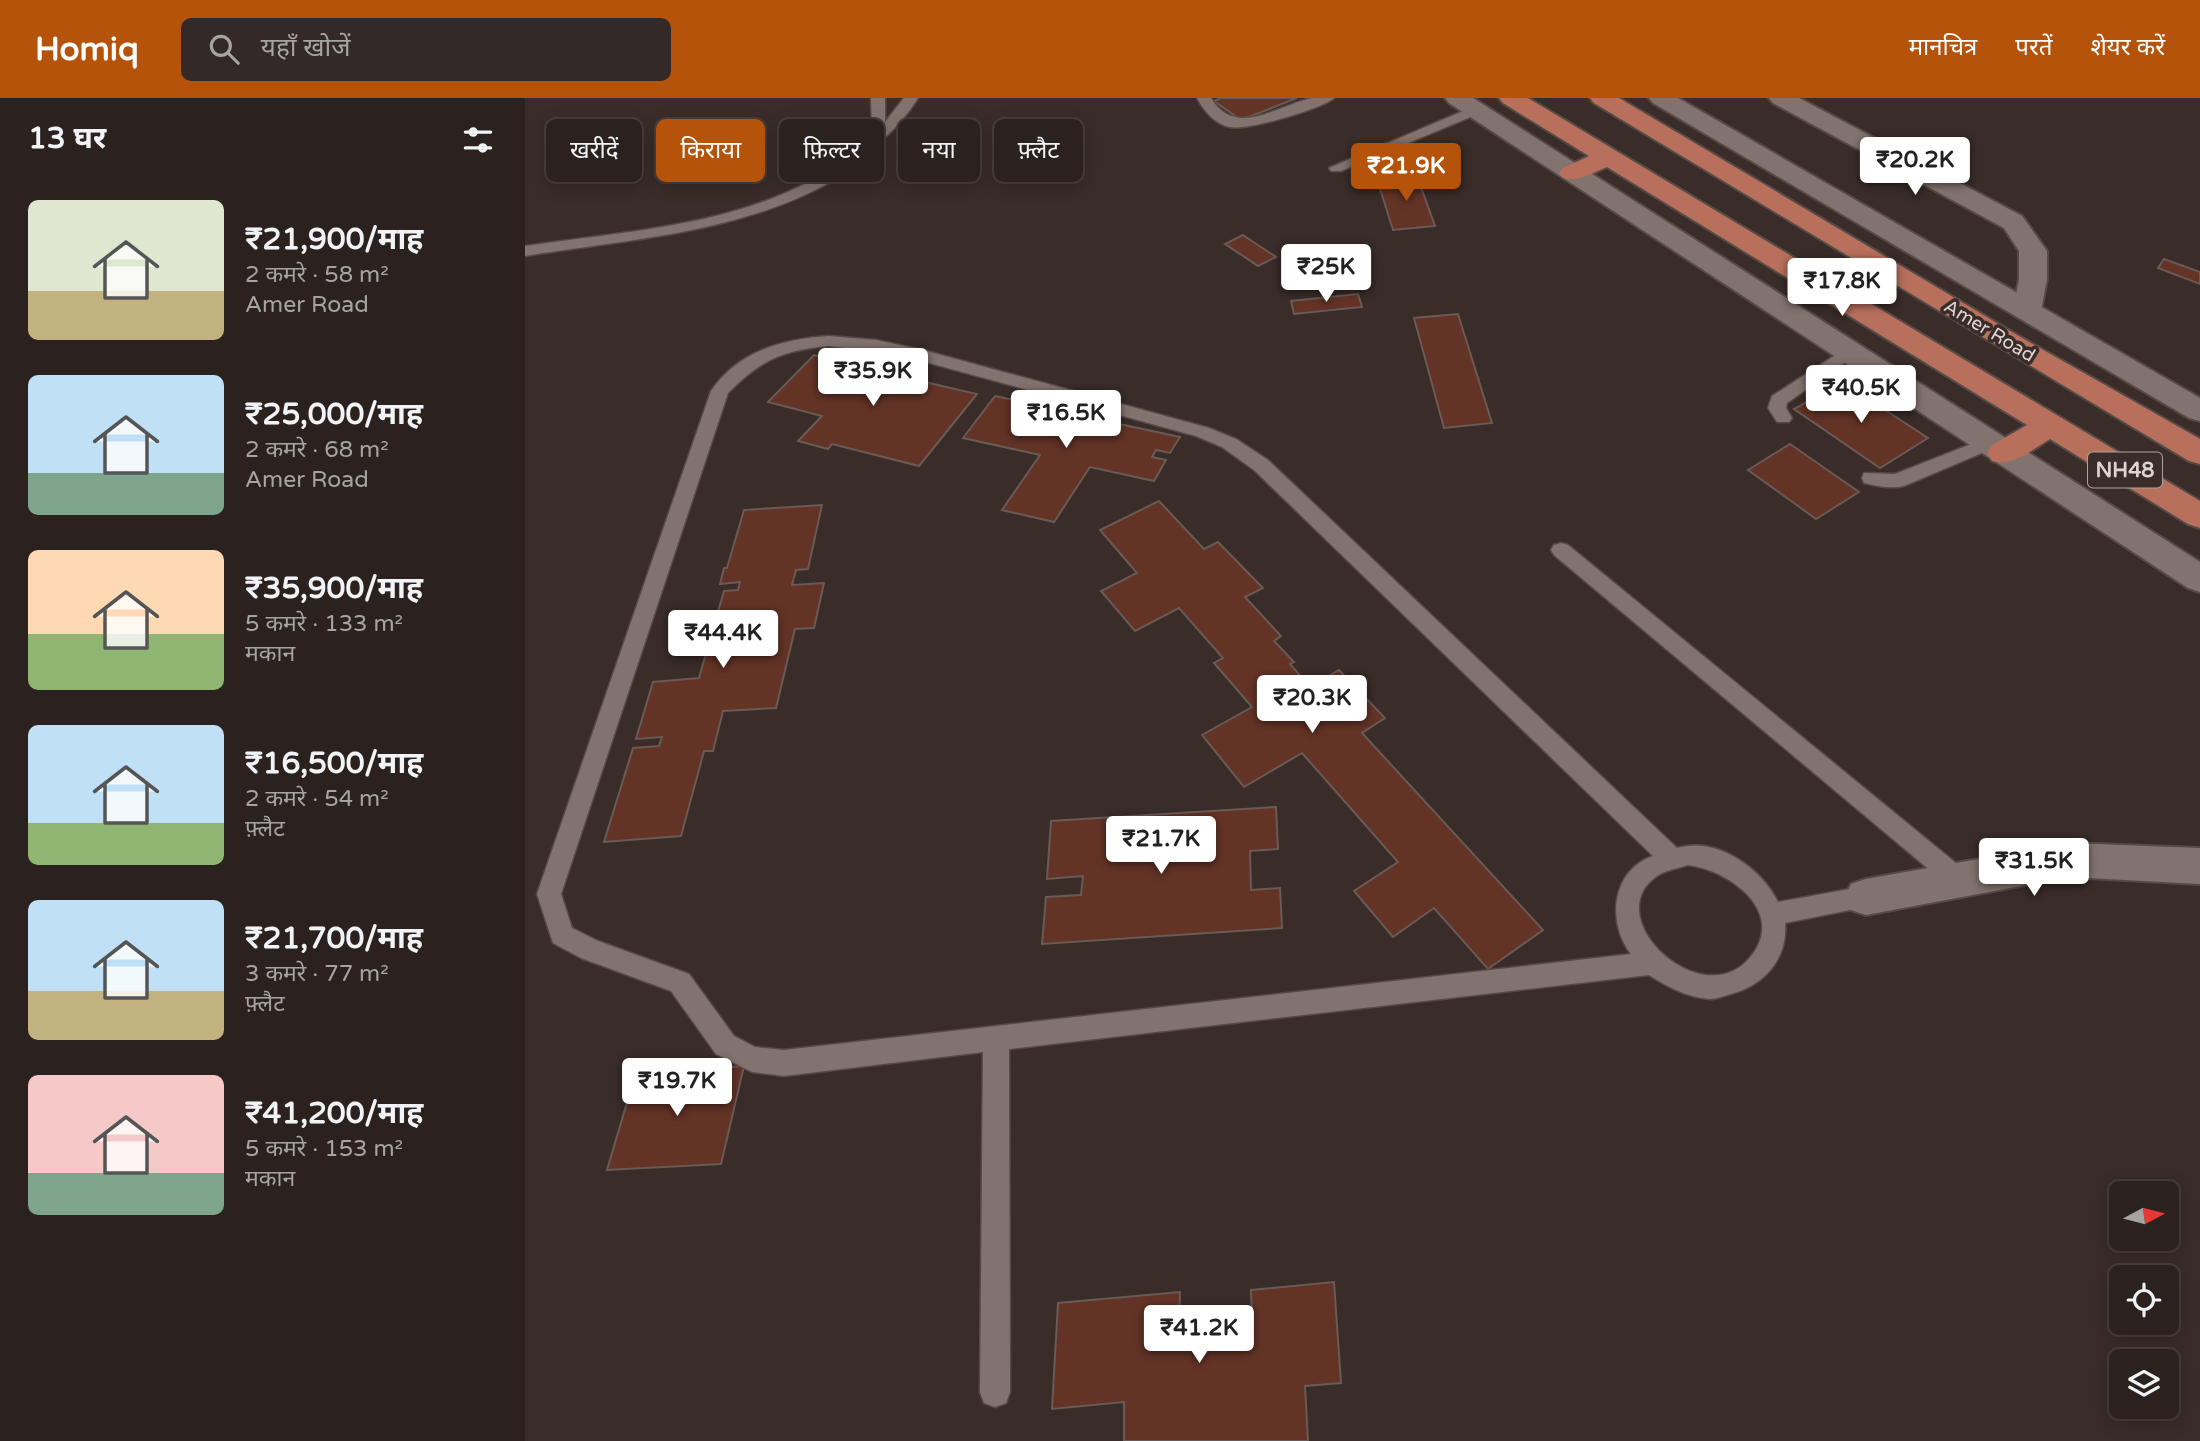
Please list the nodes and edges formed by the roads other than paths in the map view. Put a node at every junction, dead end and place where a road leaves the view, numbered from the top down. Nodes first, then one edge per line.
1 (878, 98) edge
2 (911, 98) edge
3 (1204, 98) edge
4 (1327, 98) edge
5 (1511, 98) edge
6 (1602, 98) edge
7 (1661, 98) edge
8 (1781, 98) edge
9 (1466, 104) edge
10 (878, 119) edge
11 (884, 130) edge
12 (1608, 157) junction
13 (1336, 168) dead end
14 (1573, 173) junction
15 (819, 182) edge
16 (525, 251) edge
17 (2027, 311) junction
18 (1848, 352) junction
19 (2200, 411) edge
20 (1783, 418) dead end
21 (2050, 425) junction
22 (1996, 448) junction
23 (2200, 453) edge
24 (1871, 478) dead end
25 (2200, 516) edge
26 (1561, 550) dead end
27 (2200, 579) edge
28 (1671, 858) junction
29 (2200, 866) edge
30 (1959, 880) junction
31 (1866, 897) joint
32 (1772, 914) junction
33 (1651, 962) junction
34 (996, 1039) junction
35 (995, 1392) dead end

1 - 10 lane
2 - 11 lane
3 - 4 lane
5 - 12 highway, NH48
6 - 23 highway, Amer Road / NH48
7 - 17 street
8 - 17 street
9 - 13 lane
9 - 14 street
12 - 14 highway
12 - 21 highway, NH48
14 - 18 street
15 - 16 lane
17 - 19 street
18 - 20 lane
18 - 22 street
21 - 22 highway
21 - 25 highway, NH48
22 - 24 lane
22 - 27 street
26 - 30 lane
28 - 32 lane
28 - 33 lane
28 - 34 lane
29 - 30 street
30 - 31 street
31 - 32 lane
32 - 33 lane
33 - 34 lane
34 - 35 lane

